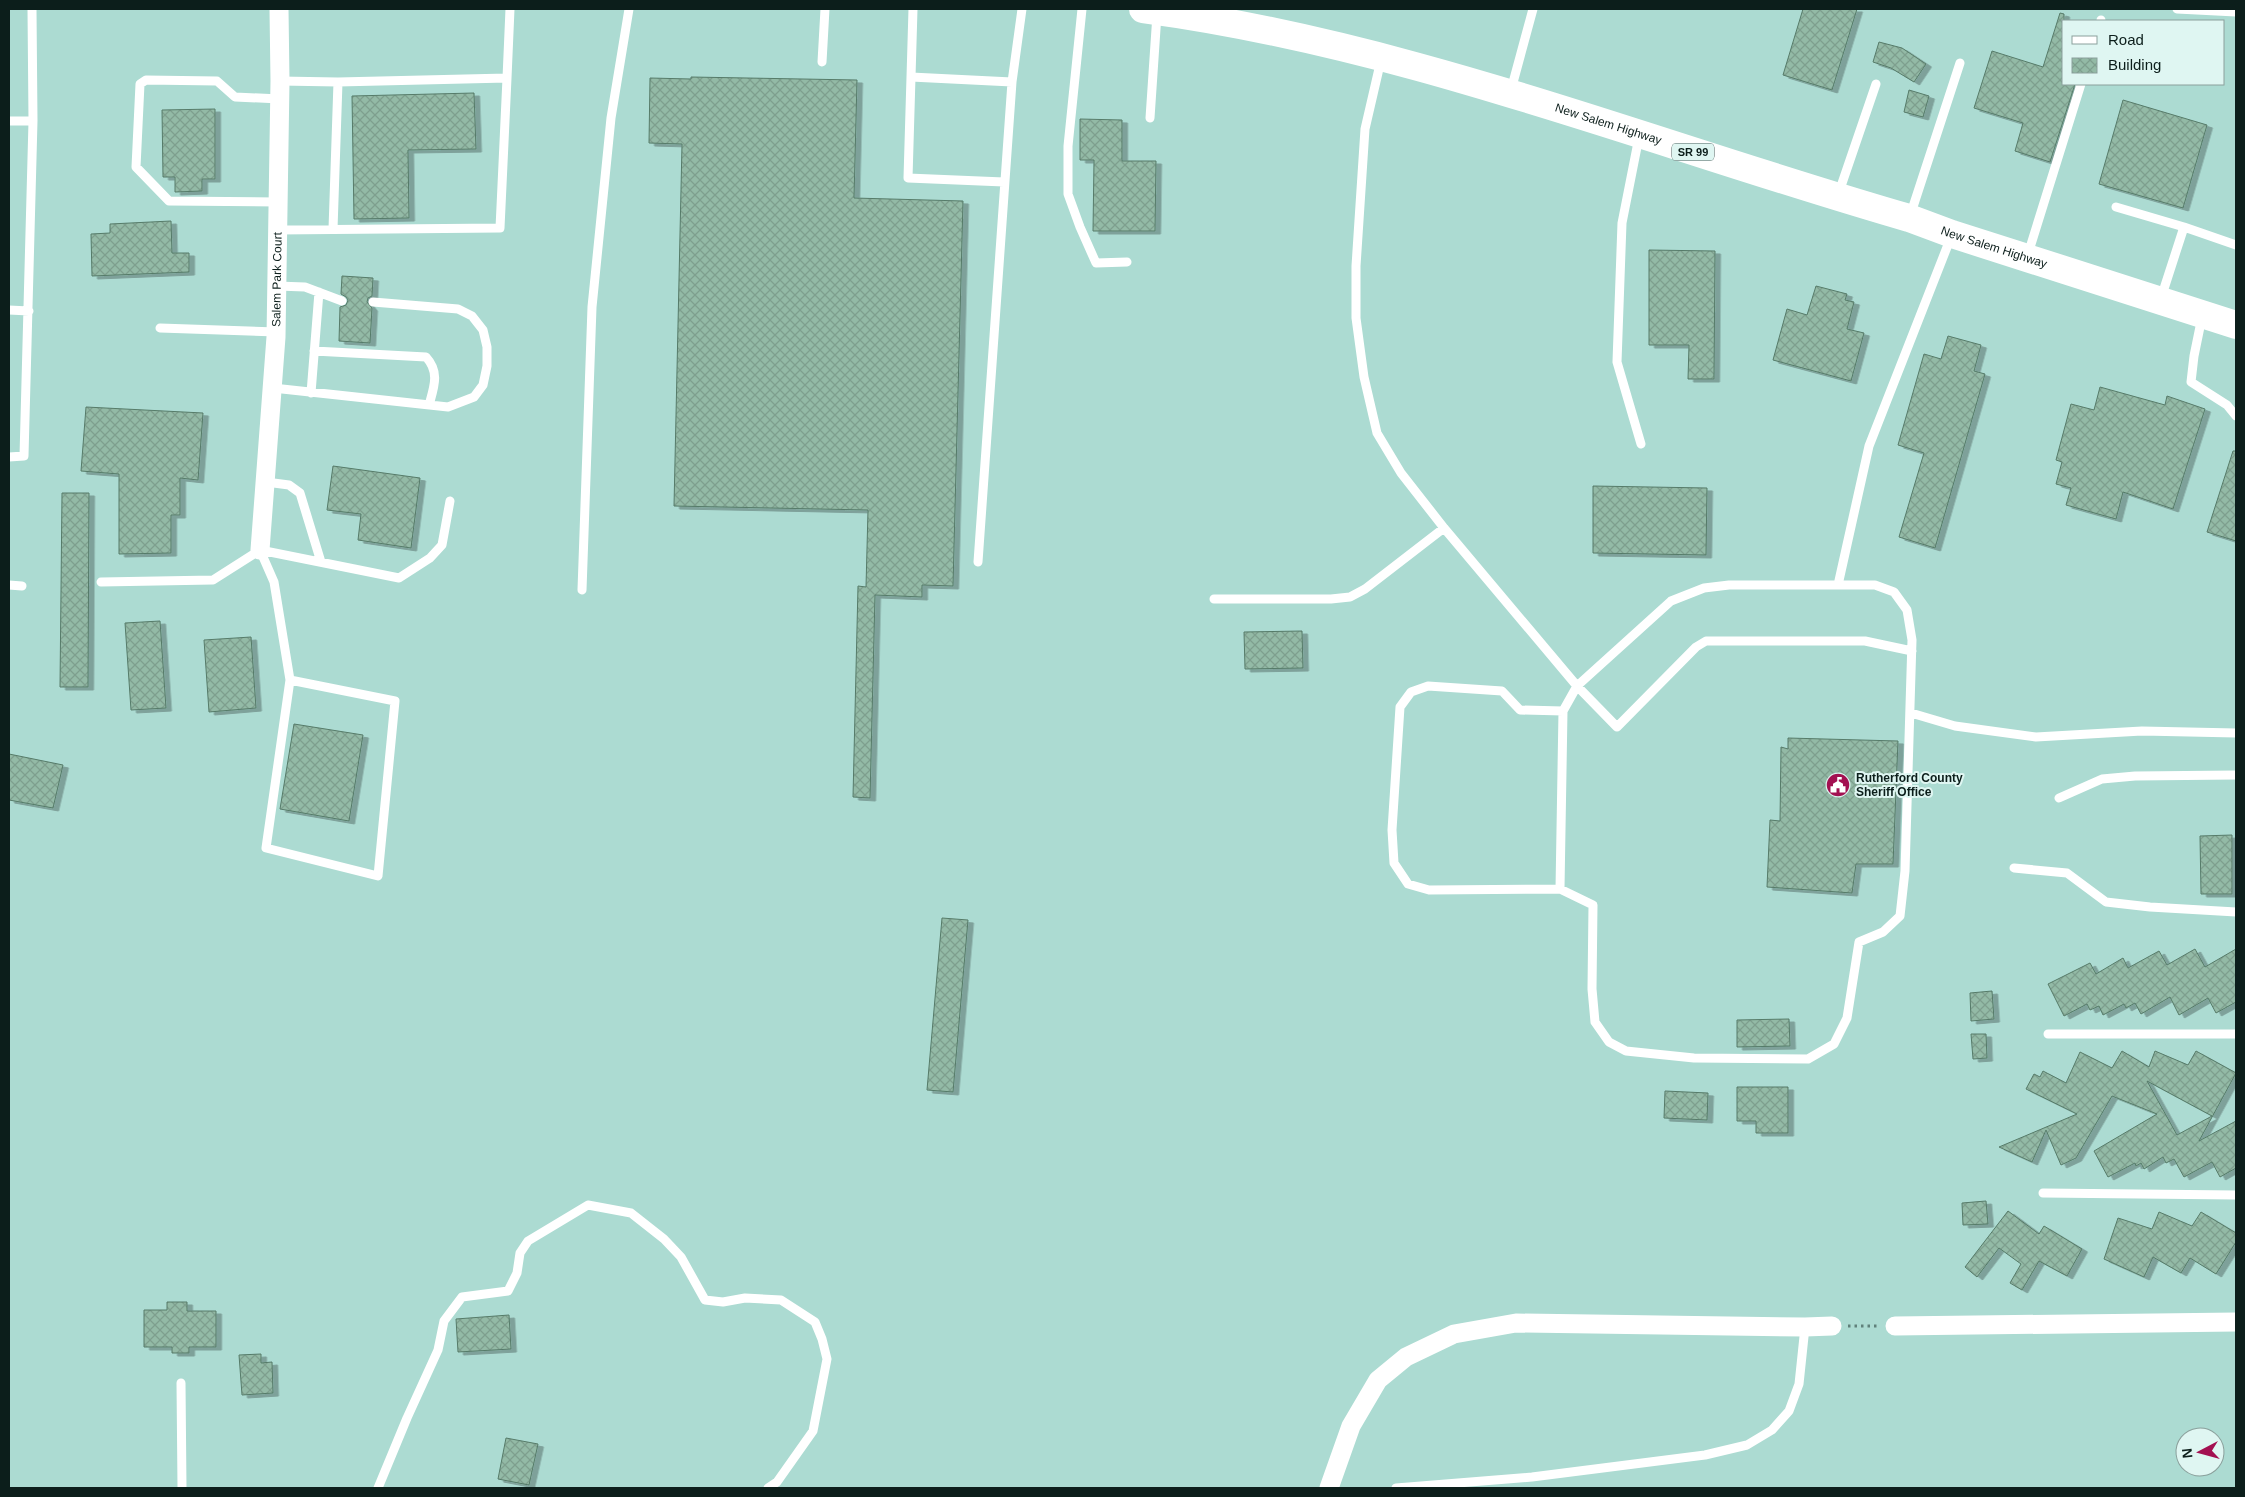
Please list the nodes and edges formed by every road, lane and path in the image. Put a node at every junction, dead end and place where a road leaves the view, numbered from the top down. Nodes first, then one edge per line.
1 (32, 9) edge
2 (279, 9) edge
3 (510, 9) edge
4 (629, 9) edge
5 (825, 9) edge
6 (913, 9) edge
7 (1022, 9) edge
8 (1082, 9) edge
9 (1534, 9) edge
10 (2177, 9) edge
11 (1150, 10) edge
12 (2236, 12) edge
13 (1381, 57) junction
14 (822, 62) dead end
15 (1960, 63) dead end
16 (911, 77) junction
17 (507, 78) junction
18 (338, 82) junction
19 (1012, 82) junction
20 (1876, 84) dead end
21 (2081, 85) edge
22 (280, 90) junction
23 (1510, 94) junction
24 (1150, 118) dead end
25 (9, 121) edge
26 (33, 121) junction
27 (1639, 134) junction
28 (1004, 182) junction
29 (1837, 198) junction
30 (278, 202) junction
31 (2116, 207) dead end
32 (1909, 218) junction
33 (2184, 227) junction
34 (333, 229) junction
35 (278, 230) junction
36 (1952, 234) junction
37 (2236, 245) edge
38 (2027, 257) junction
39 (1127, 262) dead end
40 (277, 286) junction
41 (319, 292) junction
42 (342, 301) dead end
43 (2160, 301) junction
44 (373, 302) dead end
45 (9, 310) edge
46 (29, 311) junction
47 (2203, 314) junction
48 (2236, 325) edge
49 (160, 328) dead end
50 (276, 332) junction
51 (314, 351) junction
52 (273, 388) junction
53 (311, 393) junction
54 (429, 405) junction
55 (2236, 416) edge
56 (1641, 444) dead end
57 (9, 457) edge
58 (266, 482) junction
59 (450, 500) dead end
60 (1444, 528) junction
61 (260, 550) junction
62 (320, 562) junction
63 (978, 562) dead end
64 (101, 582) dead end
65 (9, 585) edge
66 (1838, 585) junction
67 (22, 586) dead end
68 (582, 590) dead end
69 (1214, 599) dead end
70 (1912, 651) junction
71 (290, 680) junction
72 (1577, 686) junction
73 (1563, 711) junction
74 (1911, 713) junction
75 (2236, 733) edge
76 (2236, 775) edge
77 (2058, 798) dead end
78 (2014, 868) dead end
79 (1560, 888) junction
80 (2236, 912) edge
81 (2048, 1034) dead end
82 (2236, 1034) edge
83 (2043, 1193) dead end
84 (2236, 1195) edge
85 (2236, 1322) edge
86 (1832, 1326) joint
87 (1895, 1326) joint
88 (1806, 1327) junction
89 (181, 1383) dead end
90 (182, 1488) edge
91 (378, 1488) edge
92 (768, 1488) edge
93 (1329, 1488) edge
94 (1396, 1488) edge

1 - 26 lane
2 - 22 street, Salem Park Court
3 - 17 lane
4 - 68 lane
5 - 14 lane
6 - 16 lane
7 - 19 lane
8 - 39 lane
9 - 23 lane
10 - 12 lane
11 - 13 main road, New Salem Highway / SR 99
11 - 24 lane
13 - 23 main road, New Salem Highway / SR 99
13 - 60 lane
15 - 32 lane
16 - 19 lane
16 - 28 lane
17 - 18 lane
17 - 34 lane
18 - 22 lane
18 - 34 lane
19 - 28 lane
20 - 29 lane
21 - 38 lane
22 - 30 street, Salem Park Court
22 - 30 lane
23 - 27 main road, New Salem Highway / SR 99
25 - 26 lane
26 - 46 lane
27 - 29 main road, New Salem Highway / SR 99
27 - 56 lane
28 - 63 lane
29 - 32 main road, New Salem Highway / SR 99
30 - 35 street, Salem Park Court
31 - 33 lane
32 - 36 main road, New Salem Highway / SR 99
33 - 37 lane
33 - 43 lane
34 - 35 lane
35 - 40 street, Salem Park Court
36 - 38 main road, New Salem Highway / SR 99
36 - 66 lane
38 - 43 main road, New Salem Highway / SR 99
40 - 41 lane
40 - 50 street, Salem Park Court
41 - 42 lane
41 - 51 lane
43 - 47 main road, New Salem Highway / SR 99
44 - 54 lane
45 - 46 lane
46 - 57 lane
47 - 48 main road, New Salem Highway / SR 99
47 - 55 lane
49 - 50 lane
50 - 52 street, Salem Park Court
51 - 53 lane
51 - 54 lane
52 - 53 lane
52 - 58 street, Salem Park Court
53 - 54 lane
58 - 61 street, Salem Park Court
58 - 62 lane
59 - 62 lane
60 - 69 lane
60 - 72 lane
61 - 62 lane
61 - 64 lane
61 - 71 lane
65 - 67 lane
66 - 70 lane
66 - 72 lane
70 - 72 lane
70 - 74 lane
71 - 71 lane
72 - 73 lane
73 - 79 lane
73 - 79 lane
74 - 75 lane
74 - 79 lane
76 - 77 lane
78 - 80 lane
81 - 82 lane
83 - 84 lane
85 - 87 street
86 - 87 path
86 - 88 street
88 - 93 street
88 - 94 lane
89 - 90 lane
91 - 92 lane

